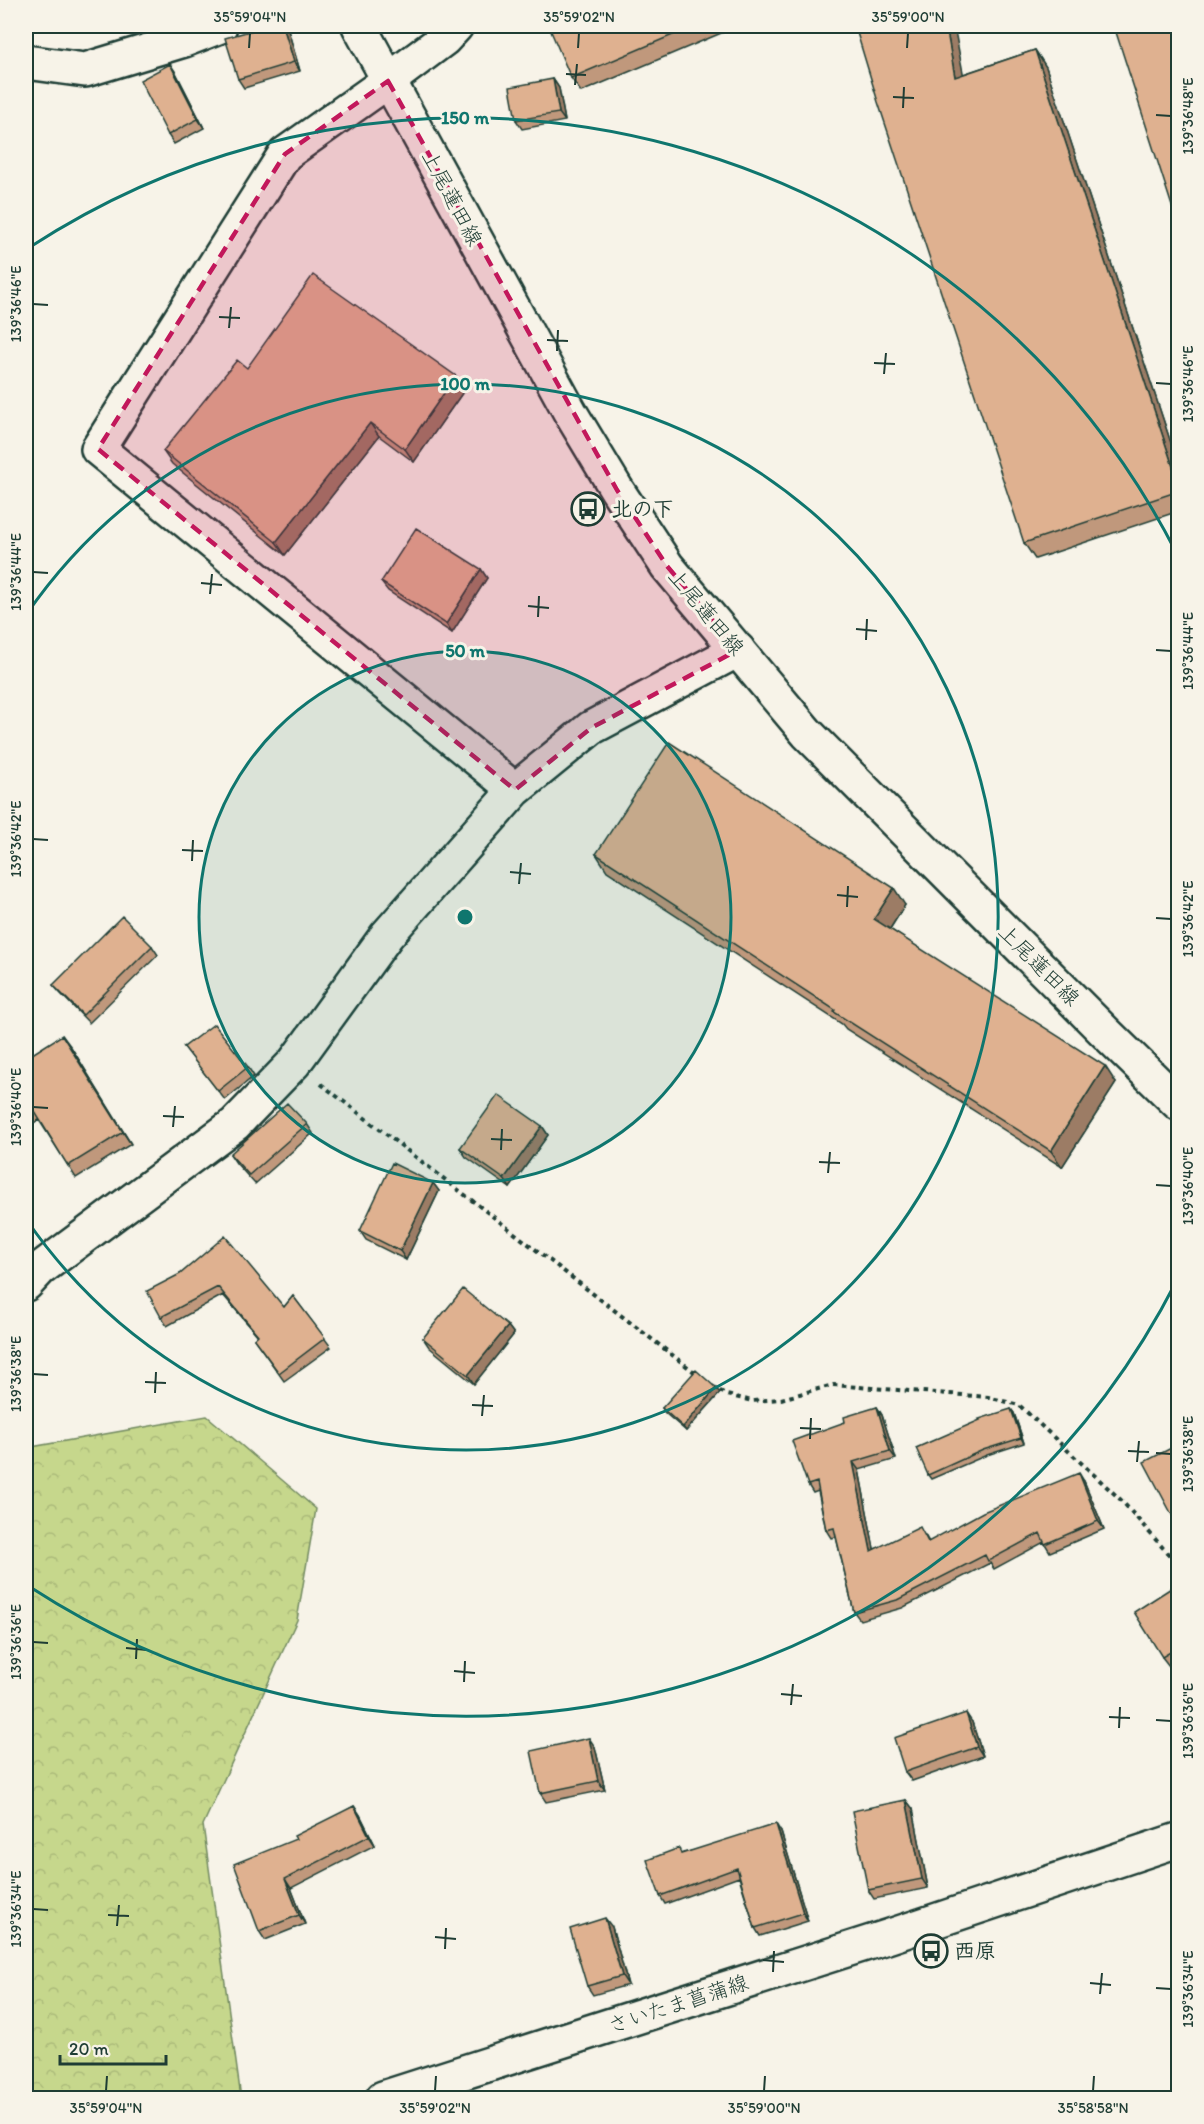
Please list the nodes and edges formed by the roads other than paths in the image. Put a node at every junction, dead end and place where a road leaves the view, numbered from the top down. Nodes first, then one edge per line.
1 (220, 26) edge
2 (359, 26) edge
3 (456, 26) edge
4 (26, 62) edge
5 (388, 81) junction
6 (738, 650) junction
7 (515, 790) junction
8 (1179, 1103) edge
9 (30, 1271) edge
10 (1179, 1840) edge
11 (383, 2098) edge

1 - 4 street
2 - 5 street, 上尾蓮田線
3 - 5 street
5 - 6 street, 上尾蓮田線
5 - 7 street
6 - 7 street
6 - 8 street, 上尾蓮田線
7 - 9 street
10 - 11 street, さいたま菖蒲線

